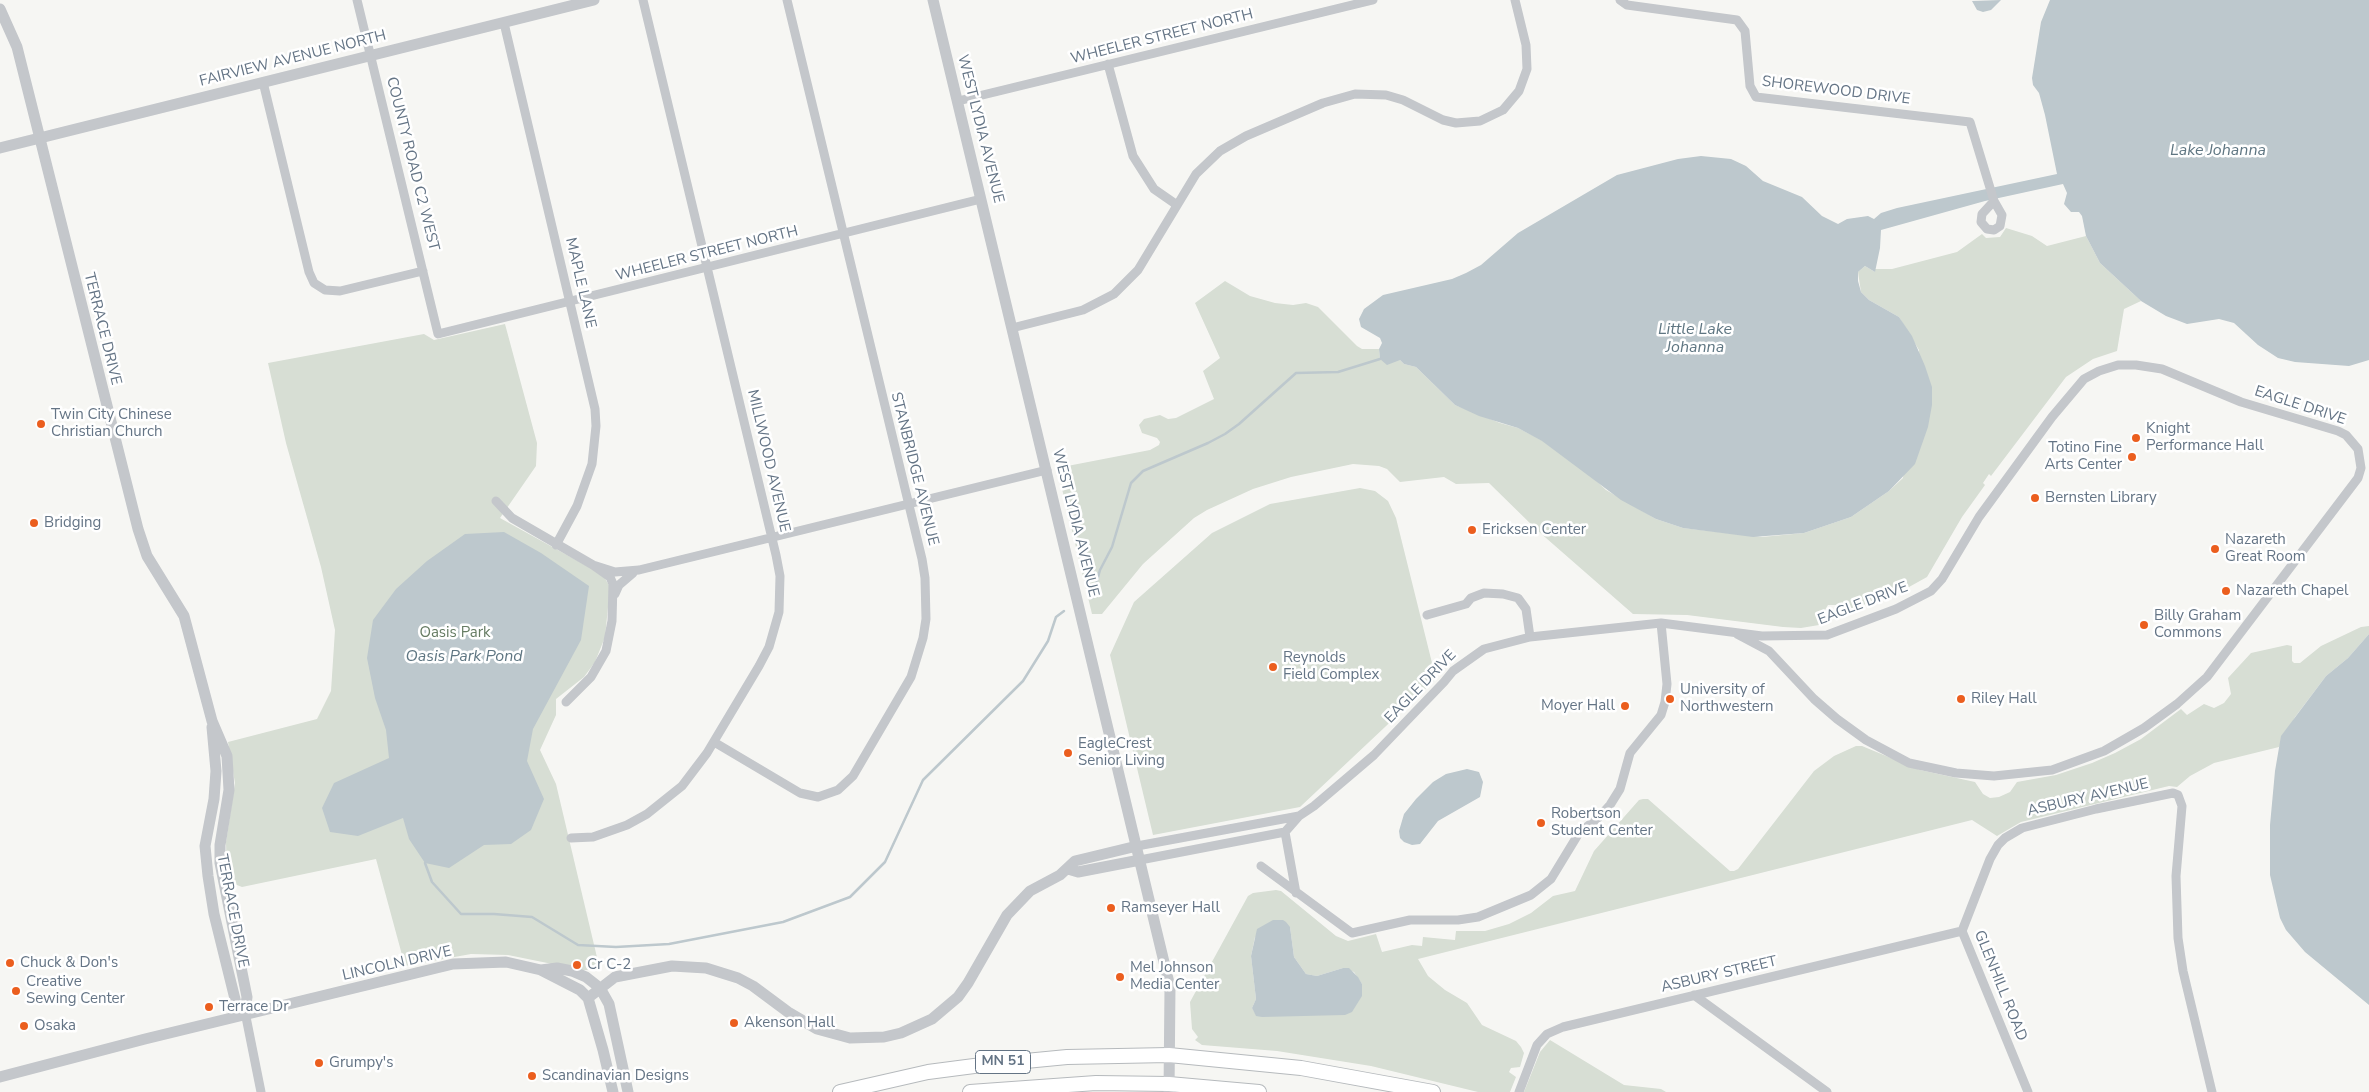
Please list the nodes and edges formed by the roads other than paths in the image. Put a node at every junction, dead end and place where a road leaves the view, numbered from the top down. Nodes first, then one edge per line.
1 (357, 0) edge
2 (594, 0) edge
3 (643, 0) edge
4 (788, 0) edge
5 (934, 0) edge
6 (1373, 0) edge
7 (1515, 0) edge
8 (1620, 0) edge
9 (0, 9) edge
10 (504, 22) junction
11 (371, 56) junction
12 (1108, 64) junction
13 (263, 82) junction
14 (958, 101) junction
15 (38, 139) junction
16 (0, 148) edge
17 (981, 199) junction
18 (1994, 201) dead end
19 (1177, 205) junction
20 (843, 235) junction
21 (708, 268) junction
22 (423, 271) junction
23 (570, 302) junction
24 (1012, 328) junction
25 (438, 334) joint
26 (1046, 470) junction
27 (496, 501) dead end
28 (909, 504) junction
29 (772, 538) junction
30 (556, 545) junction
31 (593, 565) junction
32 (639, 570) junction
33 (613, 602) junction
34 (1427, 615) dead end
35 (1661, 623) junction
36 (1737, 634) junction
37 (1530, 637) junction
38 (1778, 637) junction
39 (1769, 651) junction
40 (566, 702) dead end
41 (714, 742) junction
42 (1299, 816) junction
43 (1285, 832) junction
44 (571, 838) dead end
45 (2005, 838) joint
46 (1137, 846) junction
47 (1140, 860) junction
48 (1261, 866) dead end
49 (1068, 869) junction
50 (1296, 893) junction
51 (1962, 931) junction
52 (541, 970) junction
53 (600, 988) junction
54 (1694, 995) junction
55 (588, 998) junction
56 (245, 1014) junction
57 (1169, 1056) junction
58 (0, 1077) edge
59 (1169, 1088) edge
60 (261, 1092) edge
61 (613, 1092) edge
62 (628, 1092) edge
63 (840, 1092) edge
64 (970, 1092) edge
65 (1259, 1092) edge
66 (1433, 1092) edge
67 (1519, 1092) edge
68 (1827, 1092) edge
69 (2028, 1092) edge
70 (2212, 1092) edge

1 - 11 street, COUNTY ROAD C2 WEST
2 - 10 street, FAIRVIEW AVENUE NORTH
3 - 21 street, MILLWOOD AVENUE
4 - 20 street, STANBRIDGE AVENUE
5 - 14 street, WEST LYDIA AVENUE
6 - 12 street, WHEELER STREET NORTH
7 - 19 street
8 - 18 street, SHOREWOOD DRIVE
9 - 15 street, TERRACE DRIVE
10 - 11 street, FAIRVIEW AVENUE NORTH
10 - 23 street, MAPLE LANE
11 - 13 street, FAIRVIEW AVENUE NORTH
11 - 22 street, COUNTY ROAD C2 WEST
12 - 14 street, WHEELER STREET NORTH
12 - 19 street
13 - 15 street, FAIRVIEW AVENUE NORTH
13 - 22 street
14 - 17 street, WEST LYDIA AVENUE
15 - 16 street, FAIRVIEW AVENUE NORTH
15 - 56 street, TERRACE DRIVE
17 - 20 street, WHEELER STREET NORTH
17 - 24 street, WEST LYDIA AVENUE
19 - 24 street
20 - 21 street, WHEELER STREET NORTH
20 - 28 street, STANBRIDGE AVENUE
21 - 23 street, WHEELER STREET NORTH
21 - 29 street, MILLWOOD AVENUE
22 - 25 street, COUNTY ROAD C2 WEST
23 - 25 street, WHEELER STREET NORTH
23 - 30 street, MAPLE LANE
24 - 26 street, WEST LYDIA AVENUE
26 - 28 street
26 - 46 street, WEST LYDIA AVENUE
27 - 30 street
28 - 29 street
28 - 41 street, STANBRIDGE AVENUE
29 - 32 street
29 - 41 street, MILLWOOD AVENUE
30 - 31 street
31 - 32 street
31 - 33 street
32 - 33 street
33 - 40 street
34 - 37 street
35 - 36 street, EAGLE DRIVE
35 - 37 street, EAGLE DRIVE
35 - 50 street
36 - 38 street, EAGLE DRIVE
36 - 39 street, EAGLE DRIVE
37 - 42 street, EAGLE DRIVE
38 - 39 street
38 - 39 street, EAGLE DRIVE
41 - 44 street, MILLWOOD AVENUE
42 - 43 street, EAGLE DRIVE
42 - 46 street, EAGLE DRIVE
43 - 47 street
43 - 50 street
45 - 51 street, GLENHILL ROAD
45 - 70 street, ASBURY AVENUE
46 - 47 street, WEST LYDIA AVENUE
46 - 49 street
47 - 49 street
47 - 57 street, WEST LYDIA AVENUE
48 - 50 street
49 - 53 street
51 - 54 street, ASBURY STREET
51 - 69 street, GLENHILL ROAD
52 - 53 street, LINCOLN DRIVE
52 - 55 street
52 - 56 street, LINCOLN DRIVE
53 - 55 street
53 - 62 street
54 - 67 street, ASBURY STREET
54 - 68 street
55 - 61 street
56 - 58 street, LINCOLN DRIVE
56 - 60 street, TERRACE DRIVE
57 - 59 street, WEST LYDIA AVENUE
57 - 63 highway, MN 51
57 - 66 highway, MN 51
59 - 64 highway, MN 51
59 - 65 highway, MN 51

